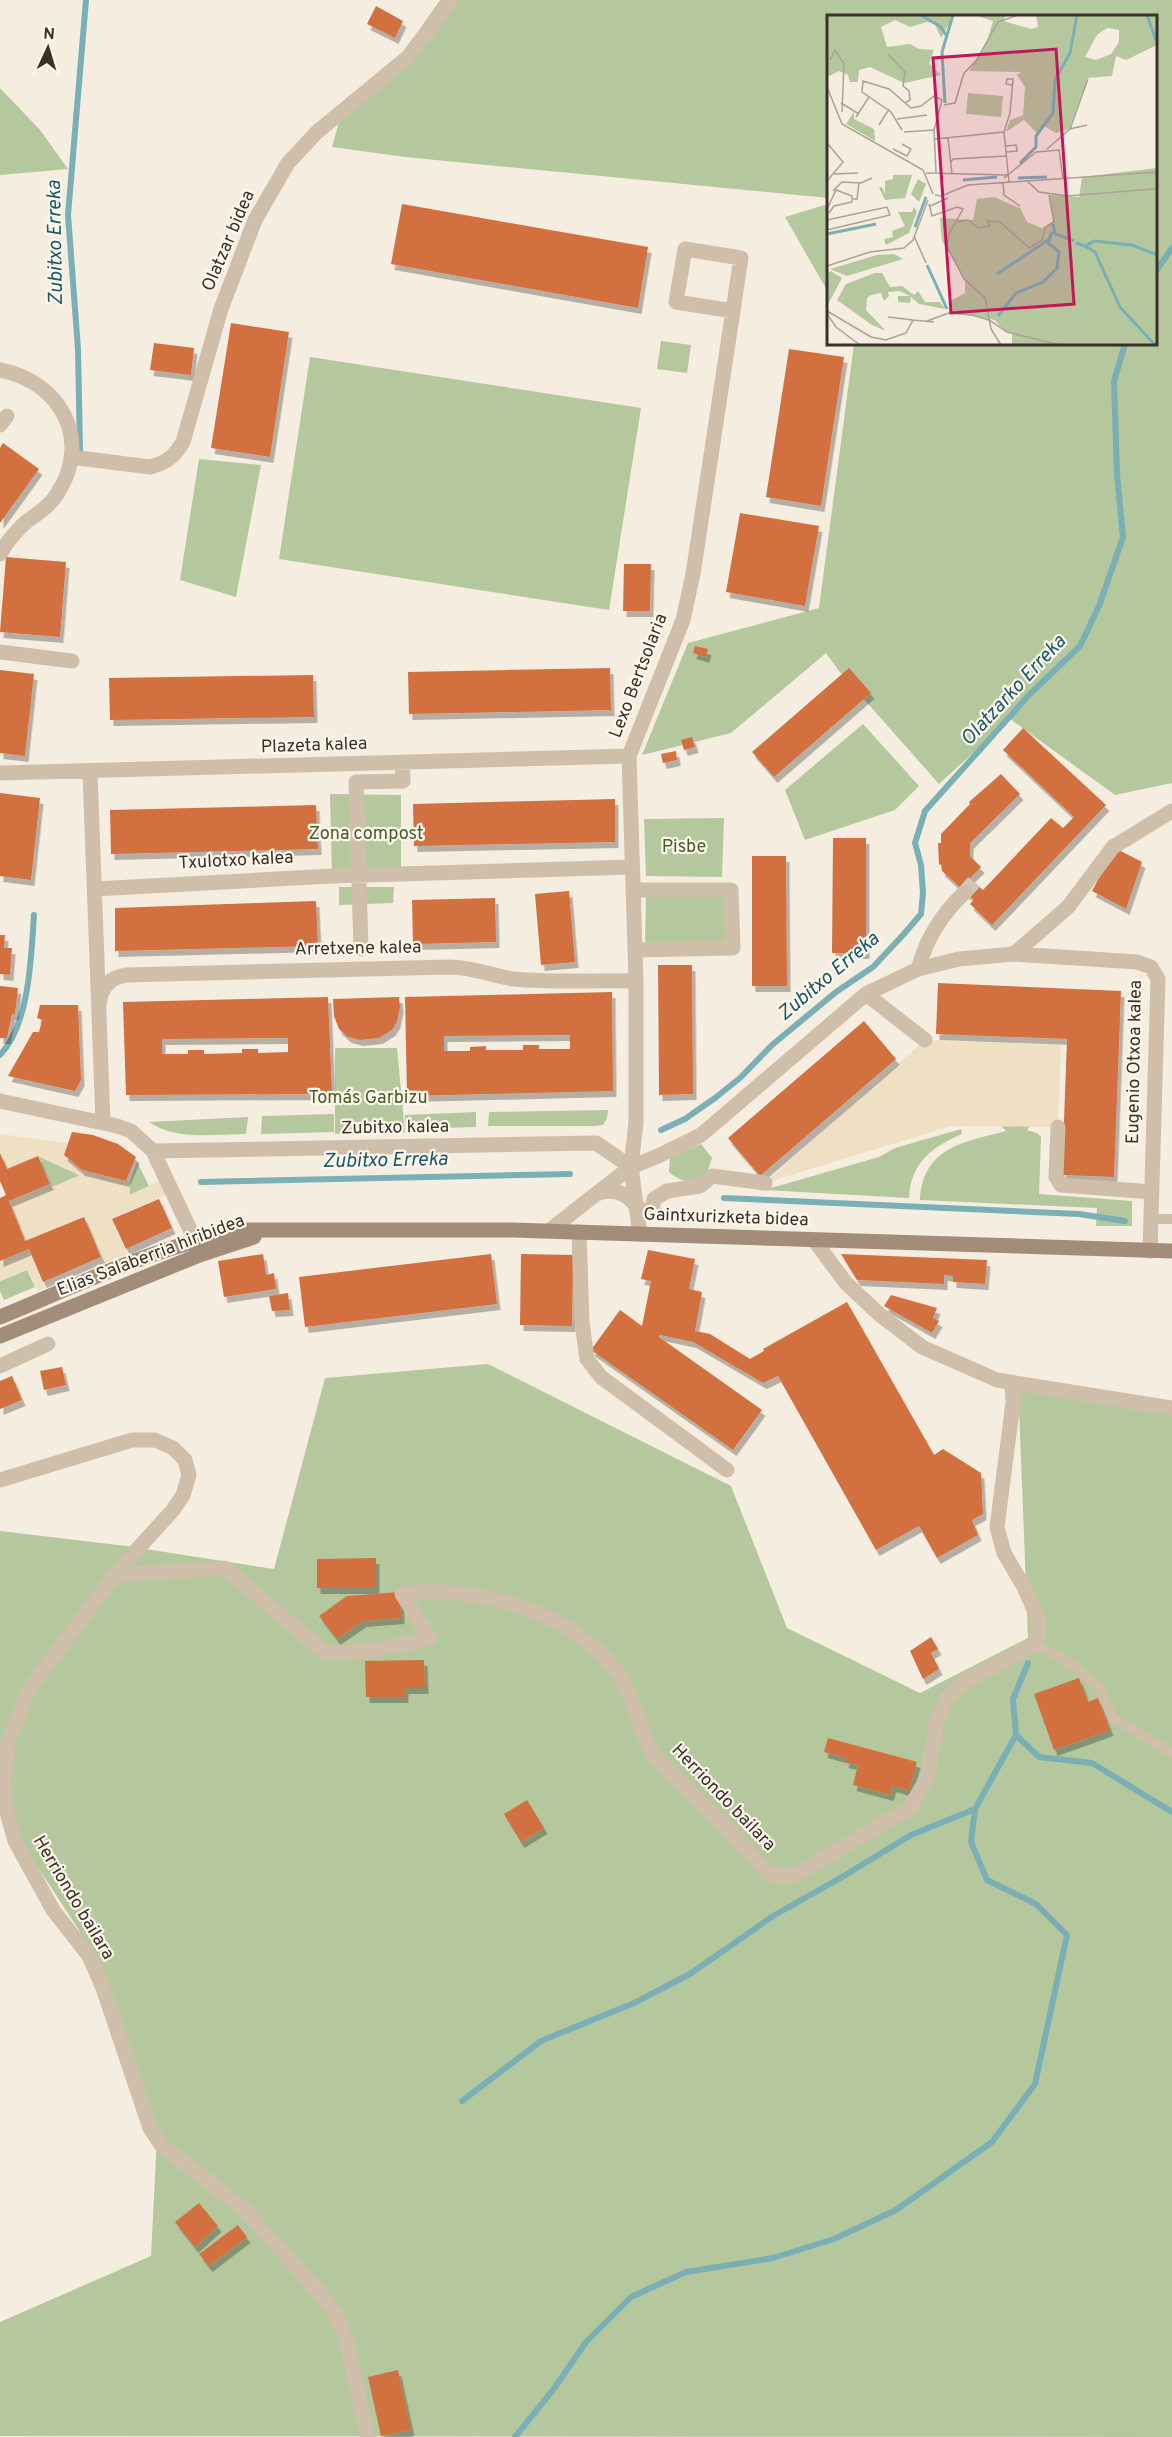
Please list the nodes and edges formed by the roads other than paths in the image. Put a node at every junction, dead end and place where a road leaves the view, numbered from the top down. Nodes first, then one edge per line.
1 (451, 0) edge
2 (733, 311) junction
3 (0, 370) edge
4 (71, 457) junction
5 (0, 554) edge
6 (0, 652) edge
7 (72, 661) dead end
8 (629, 756) junction
9 (402, 763) junction
10 (90, 772) junction
11 (0, 773) edge
12 (1172, 811) edge
13 (632, 867) junction
14 (358, 875) junction
15 (95, 889) junction
16 (633, 891) junction
17 (965, 892) tunnel mouth
18 (361, 948) dead end
19 (635, 950) junction
20 (1014, 954) junction
21 (918, 969) junction
22 (636, 981) junction
23 (866, 994) junction
24 (99, 1006) junction
25 (925, 1040) dead end
26 (0, 1101) edge
27 (103, 1122) junction
28 (1058, 1127) dead end
29 (153, 1151) junction
30 (631, 1167) junction
31 (765, 1183) dead end
32 (1152, 1192) junction
33 (596, 1194) junction
34 (583, 1205) junction
35 (638, 1209) junction
36 (1152, 1219) junction
37 (1172, 1219) edge
38 (278, 1230) junction
39 (549, 1231) junction
40 (587, 1232) junction
41 (640, 1234) junction
42 (196, 1239) junction
43 (814, 1240) junction
44 (223, 1246) junction
45 (1150, 1251) junction
46 (1172, 1251) edge
47 (0, 1317) edge
48 (0, 1336) edge
49 (48, 1344) dead end
50 (0, 1366) edge
51 (1012, 1382) junction
52 (1172, 1408) edge
53 (727, 1470) dead end
54 (0, 1480) edge
55 (114, 1575) junction
56 (1036, 1644) junction
57 (1172, 1753) edge
58 (368, 2437) edge

1 - 4 street, Olatzar bidea
2 - 2 street, Lexo Bertsolaria
2 - 8 street, Lexo Bertsolaria
3 - 4 street
4 - 5 street
6 - 7 street
8 - 9 street, Plazeta kalea
8 - 13 street, Lexo Bertsolaria
9 - 10 street, Plazeta kalea
9 - 14 street
10 - 11 street, Plazeta kalea
10 - 15 street, Arretxene kalea
12 - 20 street
13 - 14 street, Txulotxo kalea
13 - 16 street, Lexo Bertsolaria
14 - 15 street, Txulotxo kalea
14 - 18 street
15 - 24 street, Arretxene kalea
16 - 19 street, Lexo Bertsolaria
16 - 19 street
17 - 21 street
19 - 22 street, Lexo Bertsolaria
20 - 21 street, Eugenio Otxoa kalea
20 - 32 street, Eugenio Otxoa kalea
21 - 23 street, Eugenio Otxoa kalea
22 - 24 street, Arretxene kalea
22 - 30 street, Lexo Bertsolaria
23 - 25 street
23 - 30 street, Eugenio Otxoa kalea
24 - 27 street, Arretxene kalea
26 - 27 street
27 - 29 street
28 - 32 street
29 - 30 street, Zubitxo kalea
29 - 42 street
30 - 33 street, Eugenio Otxoa kalea
30 - 35 street, Lexo Bertsolaria
31 - 35 street
32 - 36 street, Eugenio Otxoa kalea
33 - 34 street, Eugenio Otxoa kalea
33 - 35 street
34 - 39 street, Eugenio Otxoa kalea
34 - 40 street
35 - 41 street, Lexo Bertsolaria
36 - 37 lane
36 - 45 street, Eugenio Otxoa kalea
38 - 39 main road, Gaintxurizketa bidea
38 - 42 main road, Elias Salaberria hiribidea
38 - 44 main road, Elias Salaberria hiribidea
39 - 40 main road, Gaintxurizketa bidea
40 - 41 main road, Gaintxurizketa bidea
40 - 53 street
41 - 43 main road, Gaintxurizketa bidea
42 - 44 street
42 - 47 main road, Elias Salaberria hiribidea
43 - 45 main road, Gaintxurizketa bidea
43 - 51 street
44 - 48 main road, Elias Salaberria hiribidea
45 - 46 main road, Gaintxurizketa bidea
49 - 50 street
51 - 52 street
51 - 56 street
54 - 55 street
55 - 56 street, Herriondo bailara
55 - 58 street, Herriondo bailara
56 - 57 lane

